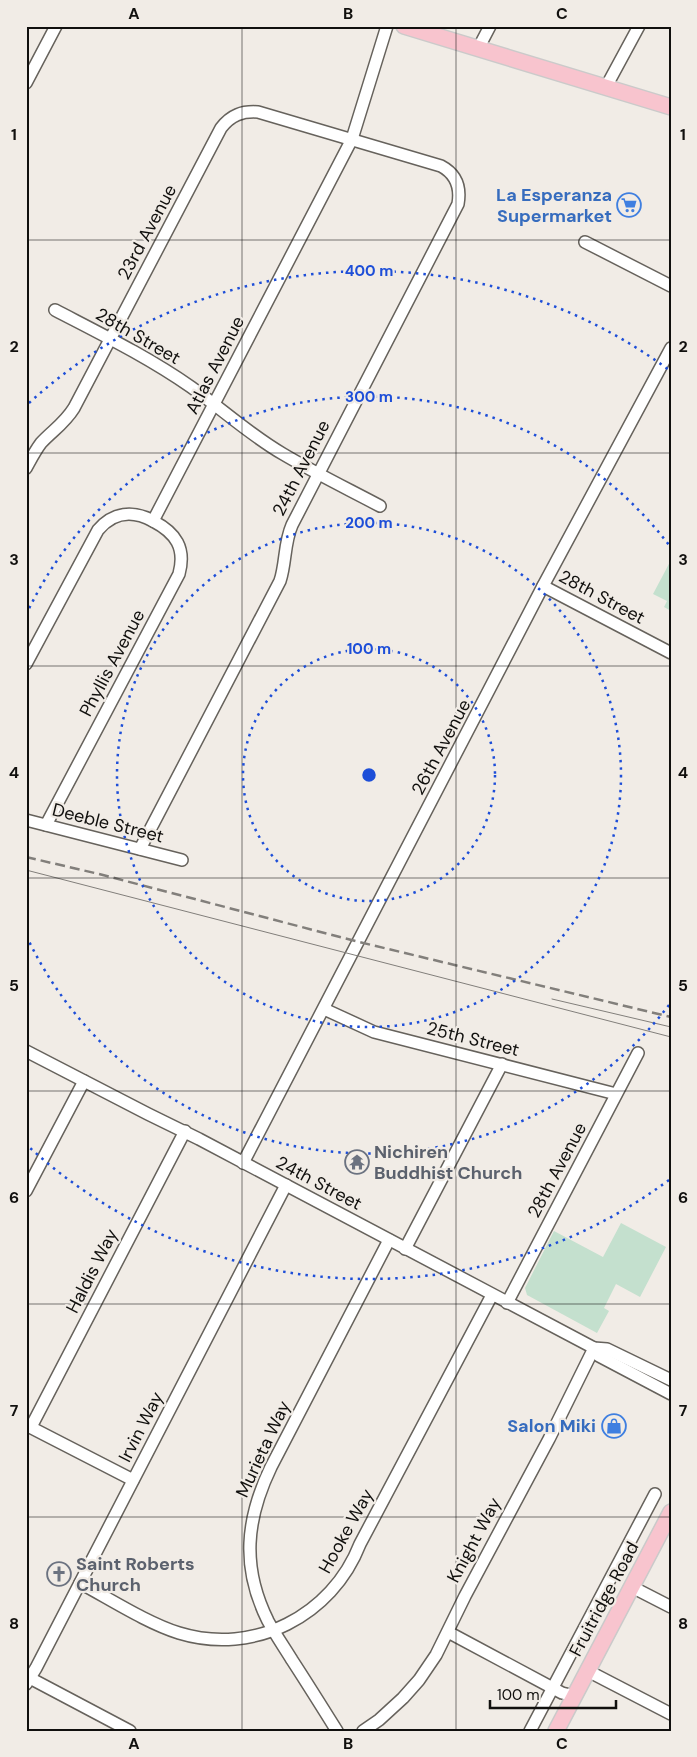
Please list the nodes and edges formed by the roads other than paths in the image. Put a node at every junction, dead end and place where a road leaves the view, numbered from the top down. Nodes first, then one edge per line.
1 (56, 26) edge
2 (387, 26) edge
3 (404, 26) edge
4 (490, 26) edge
5 (639, 26) edge
6 (478, 49) junction
7 (26, 83) edge
8 (606, 87) junction
9 (671, 107) edge
10 (352, 139) junction
11 (584, 242) dead end
12 (671, 286) edge
13 (55, 310) dead end
14 (110, 339) junction
15 (671, 348) edge
16 (214, 405) junction
17 (26, 468) edge
18 (318, 473) junction
19 (380, 506) dead end
20 (153, 521) junction
21 (543, 586) junction
22 (671, 653) edge
23 (26, 664) edge
24 (26, 820) edge
25 (46, 825) junction
26 (140, 850) junction
27 (182, 860) dead end
28 (324, 1009) junction
29 (26, 1050) edge
30 (638, 1053) dead end
31 (502, 1064) junction
32 (84, 1080) junction
33 (616, 1094) junction
34 (184, 1131) junction
35 (243, 1163) junction
36 (286, 1185) junction
37 (26, 1191) edge
38 (389, 1240) junction
39 (405, 1249) junction
40 (492, 1295) junction
41 (507, 1303) junction
42 (594, 1348) junction
43 (671, 1380) edge
44 (671, 1394) edge
45 (29, 1426) edge
46 (133, 1480) junction
47 (655, 1494) dead end
48 (671, 1512) edge
49 (80, 1584) junction
50 (632, 1587) junction
51 (671, 1607) edge
52 (274, 1631) junction
53 (448, 1632) junction
54 (588, 1671) junction
55 (28, 1679) edge
56 (552, 1688) junction
57 (575, 1696) junction
58 (671, 1714) edge
59 (130, 1731) edge
60 (337, 1731) edge
61 (363, 1731) edge
62 (530, 1731) edge
63 (556, 1731) edge

1 - 7 street
2 - 10 street, Atlas Avenue
3 - 6 main road
4 - 6 street
5 - 8 street
6 - 8 main road
8 - 9 main road
10 - 14 street, 23rd Avenue
10 - 16 street, Atlas Avenue
10 - 18 street, 24th Avenue
11 - 12 street
13 - 14 street, 28th Street
14 - 16 street, 28th Street
14 - 17 street, 23rd Avenue
15 - 21 street, 26th Avenue
16 - 18 street, 28th Street
16 - 20 street, Atlas Avenue
18 - 19 street, 28th Street
18 - 26 street, 24th Avenue
20 - 23 street
20 - 25 street, Phyllis Avenue
21 - 22 street, 28th Street
21 - 28 street, 26th Avenue
24 - 25 street, Deeble Street
25 - 26 street, Deeble Street
26 - 27 street, Deeble Street
28 - 31 street, 25th Street
28 - 35 street, 26th Avenue
29 - 32 street, 24th Street
30 - 33 street, 28th Avenue
31 - 33 street, 25th Street
31 - 39 street
32 - 34 street, 24th Street
32 - 37 street
33 - 41 street, 28th Avenue
34 - 35 street, 24th Street
34 - 45 street, Haldis Way
35 - 36 street, 24th Street
36 - 38 street, 24th Street
36 - 46 street, Irvin Way
38 - 39 street, 24th Street
38 - 52 street, Murieta Way
39 - 40 street, 24th Street
40 - 41 street, 24th Street
40 - 52 street, Hooke Way
41 - 42 street, 24th Street
42 - 43 street, 24th Street
42 - 44 street, 24th Street
42 - 53 street, Knight Way
45 - 46 street
46 - 49 street, Irvin Way
47 - 56 street
48 - 50 main road, Fruitridge Road
49 - 52 street, Hooke Way
49 - 55 street, Irvin Way
50 - 51 street
50 - 54 main road, Fruitridge Road
52 - 60 street, Murieta Way
53 - 56 street
53 - 61 street, Knight Way
54 - 57 main road, Fruitridge Road
54 - 58 street
55 - 59 street
56 - 57 street
56 - 62 street
57 - 63 main road, Fruitridge Road

